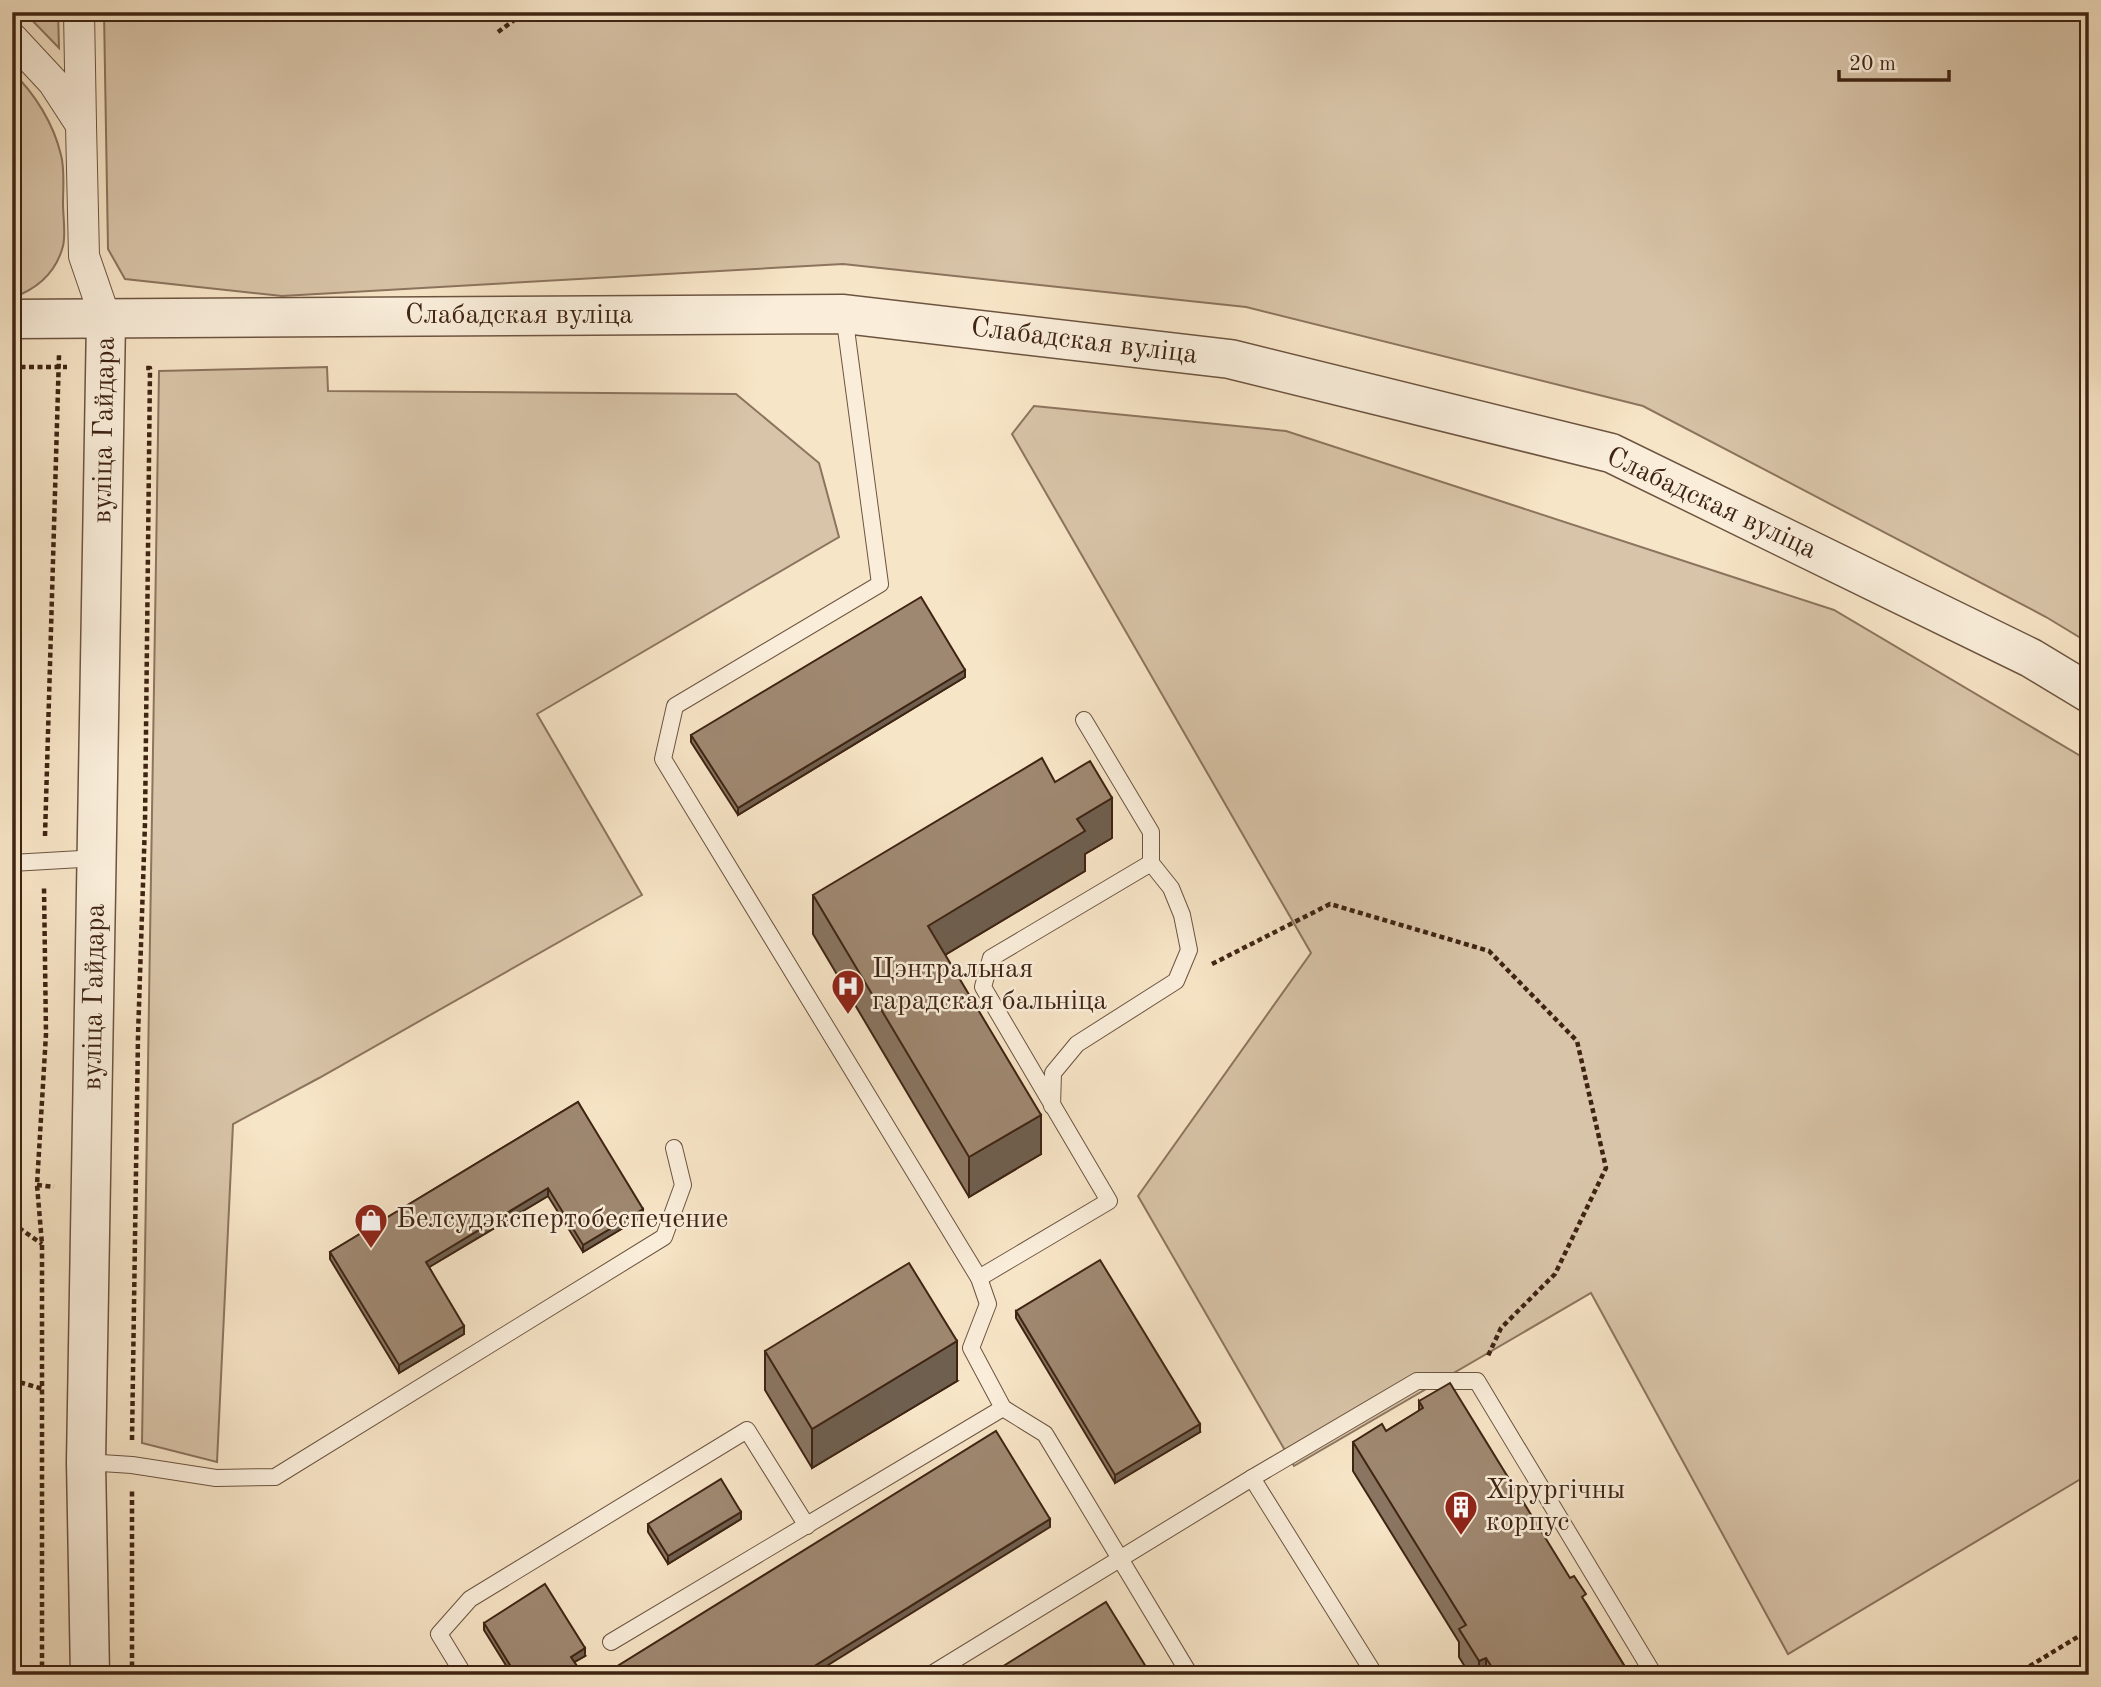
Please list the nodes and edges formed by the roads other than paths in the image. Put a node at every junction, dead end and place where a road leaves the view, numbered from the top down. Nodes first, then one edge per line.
1 (79, 12) edge
2 (12, 38) edge
3 (81, 125) junction
4 (844, 314) junction
5 (12, 319) edge
6 (106, 320) junction
7 (2089, 692) edge
8 (1084, 720) dead end
9 (98, 858) junction
10 (12, 863) edge
11 (1151, 863) junction
12 (1052, 1106) junction
13 (674, 1148) dead end
14 (979, 1278) junction
15 (1003, 1408) junction
16 (86, 1462) junction
17 (1252, 1478) junction
18 (807, 1526) junction
19 (1120, 1558) junction
20 (611, 1643) dead end
21 (90, 1675) edge
22 (464, 1675) edge
23 (930, 1675) edge
24 (1190, 1675) edge
25 (1375, 1675) edge
26 (1654, 1675) edge

1 - 3 street
2 - 3 street
3 - 6 street
4 - 6 street, Слабадская вуліца
4 - 7 street, Слабадская вуліца
4 - 14 lane
5 - 6 street, Слабадская вуліца
6 - 9 street, вуліца Гайдара
8 - 11 lane
9 - 10 lane
9 - 16 street, вуліца Гайдара
11 - 12 lane
11 - 12 lane
12 - 14 lane
13 - 16 lane
14 - 15 lane
15 - 18 lane
15 - 19 lane
16 - 21 street, вуліца Гайдара
17 - 19 lane
17 - 25 lane
17 - 26 lane
18 - 20 lane
18 - 22 lane
19 - 23 lane
19 - 24 lane

